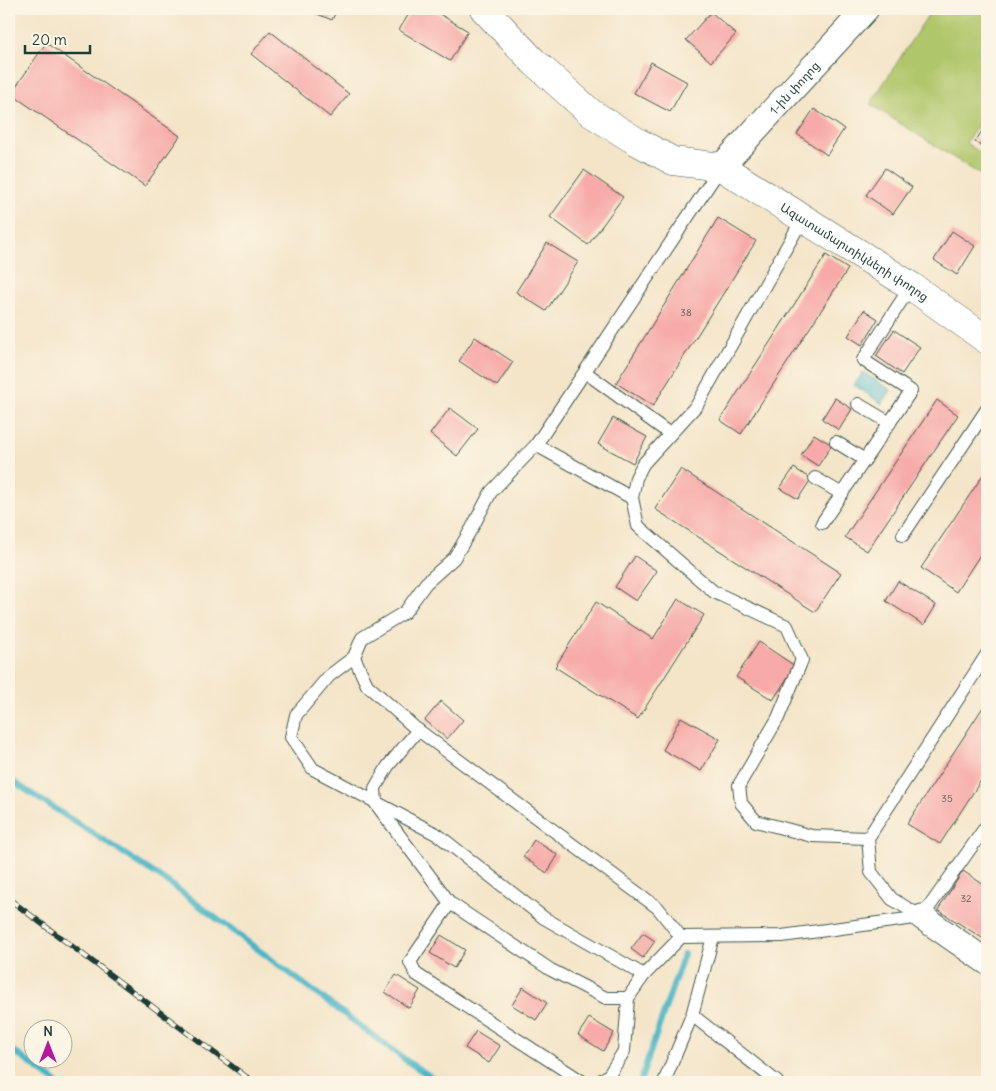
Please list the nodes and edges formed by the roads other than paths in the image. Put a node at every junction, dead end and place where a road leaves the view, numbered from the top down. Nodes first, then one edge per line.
1 (484, 9) edge
2 (866, 9) edge
3 (721, 167) junction
4 (803, 218) junction
5 (911, 286) junction
6 (987, 340) edge
7 (584, 372) junction
8 (858, 404) dead end
9 (987, 408) edge
10 (890, 423) junction
11 (670, 434) junction
12 (836, 442) dead end
13 (536, 445) junction
14 (865, 460) junction
15 (815, 478) dead end
16 (842, 494) junction
17 (632, 498) junction
18 (822, 523) dead end
19 (902, 535) dead end
20 (987, 654) edge
21 (354, 657) junction
22 (418, 730) junction
23 (376, 804) junction
24 (987, 825) edge
25 (868, 838) junction
26 (983, 838) edge
27 (450, 903) junction
28 (922, 917) junction
29 (682, 937) junction
30 (713, 937) junction
31 (987, 962) edge
32 (644, 976) junction
33 (628, 998) junction
34 (692, 1015) junction
35 (583, 1082) edge
36 (599, 1082) edge
37 (664, 1082) edge
38 (777, 1082) edge

1 - 3 street
2 - 3 street, 1-ին փողոց
3 - 4 street, Ազատամարտիկների փողոց
3 - 7 lane
4 - 5 street, Ազատամարտիկների փողոց
4 - 11 lane
5 - 6 street, Ազատամարտիկների փողոց
5 - 10 lane
7 - 11 lane
7 - 13 lane
8 - 10 lane
9 - 19 lane
10 - 14 lane
11 - 17 lane
12 - 14 lane
13 - 17 lane
13 - 21 lane
14 - 16 lane
15 - 16 lane
16 - 18 lane
17 - 25 lane
20 - 25 lane
21 - 22 lane
21 - 23 lane
22 - 23 lane
22 - 29 lane
23 - 27 lane
23 - 32 lane
24 - 26 lane
25 - 28 lane
26 - 28 lane
27 - 33 lane
27 - 35 lane
28 - 30 lane
28 - 31 street
29 - 30 lane
29 - 32 lane
30 - 34 lane
32 - 33 lane
33 - 36 lane
34 - 37 lane
34 - 38 lane

